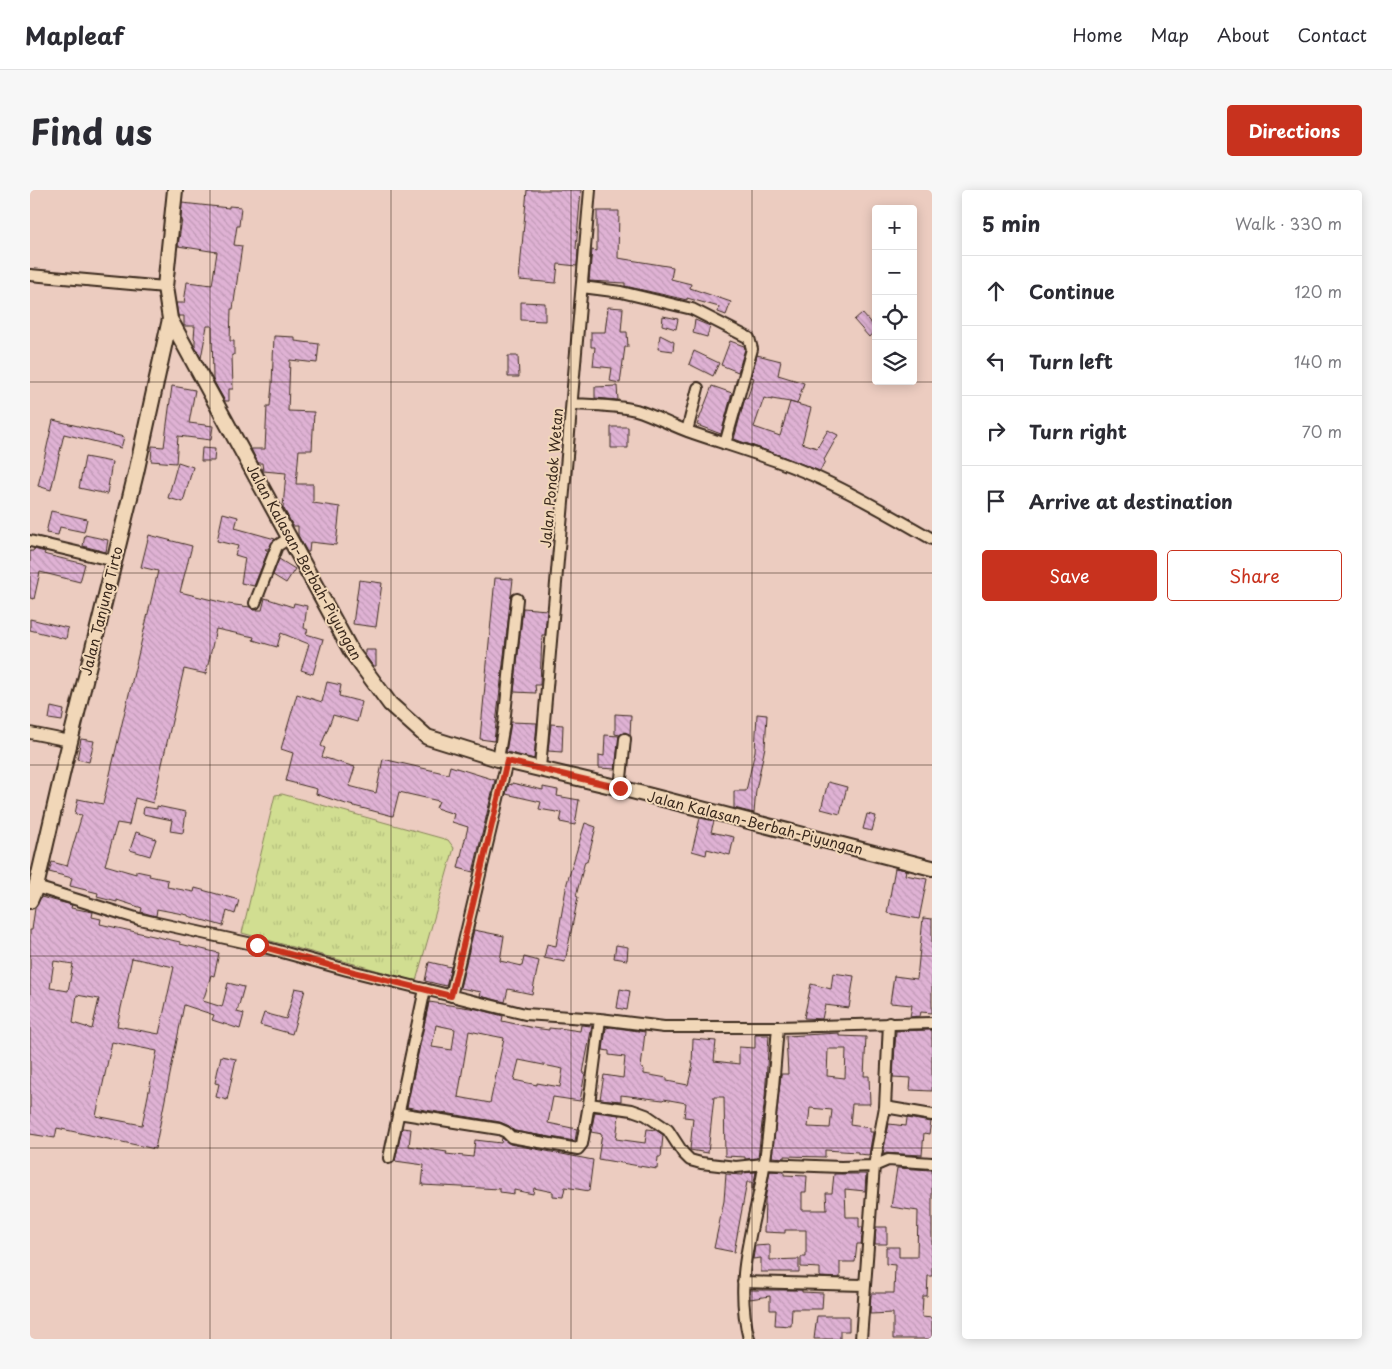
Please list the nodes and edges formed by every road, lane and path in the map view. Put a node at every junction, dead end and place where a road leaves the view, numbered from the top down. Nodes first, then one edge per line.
1 (175, 190) edge
2 (590, 190) edge
3 (30, 275) edge
4 (165, 287) junction
5 (582, 287) junction
6 (170, 319) junction
7 (187, 350) junction
8 (164, 352) junction
9 (698, 388) dead end
10 (572, 404) junction
11 (688, 431) junction
12 (725, 444) junction
13 (289, 538) junction
14 (932, 540) edge
15 (30, 541) edge
16 (115, 561) junction
17 (517, 600) dead end
18 (255, 603) dead end
19 (30, 733) edge
20 (625, 739) dead end
21 (70, 741) junction
22 (502, 760) junction
23 (540, 768) junction
24 (620, 788) junction
25 (932, 868) edge
26 (36, 886) junction
27 (30, 901) edge
28 (425, 989) junction
29 (451, 996) junction
30 (600, 1019) junction
31 (889, 1023) junction
32 (932, 1024) edge
33 (778, 1027) junction
34 (589, 1104) junction
35 (884, 1107) junction
36 (398, 1113) junction
37 (932, 1115) edge
38 (389, 1158) dead end
39 (932, 1162) edge
40 (764, 1164) junction
41 (874, 1166) junction
42 (743, 1282) junction
43 (864, 1285) junction
44 (749, 1339) edge
45 (860, 1339) edge

1 - 4 street, Jalan Kalasan-Berbah-Piyungan
2 - 5 street, Jalan Pondok Wetan
3 - 4 street
4 - 6 street, Jalan Kalasan-Berbah-Piyungan
5 - 10 street, Jalan Pondok Wetan
5 - 12 street
6 - 7 street, Jalan Kalasan-Berbah-Piyungan
6 - 8 street, Jalan Tanjung Tirto
7 - 8 street
7 - 13 street, Jalan Kalasan-Berbah-Piyungan
8 - 16 street, Jalan Tanjung Tirto
9 - 11 street
10 - 11 street
10 - 23 street, Jalan Pondok Wetan
11 - 12 street
12 - 14 street
13 - 18 street
13 - 22 street, Jalan Kalasan-Berbah-Piyungan
15 - 16 street
16 - 21 street, Jalan Tanjung Tirto
17 - 22 street
19 - 21 street
20 - 24 street
21 - 26 street, Jalan Tanjung Tirto
22 - 23 street, Jalan Kalasan-Berbah-Piyungan
22 - 29 street
23 - 24 street, Jalan Kalasan-Berbah-Piyungan
24 - 25 street, Jalan Kalasan-Berbah-Piyungan
26 - 27 street, Jalan Tanjung Tirto
26 - 28 street
28 - 29 street
28 - 36 street
29 - 30 street
30 - 33 street
30 - 34 street
31 - 32 street
31 - 33 street
31 - 35 street
33 - 40 street
34 - 36 street
34 - 40 street
35 - 37 street
35 - 41 street
36 - 38 street
39 - 41 street
40 - 41 street
40 - 42 street
41 - 43 street
42 - 43 street
42 - 44 street
43 - 45 street

